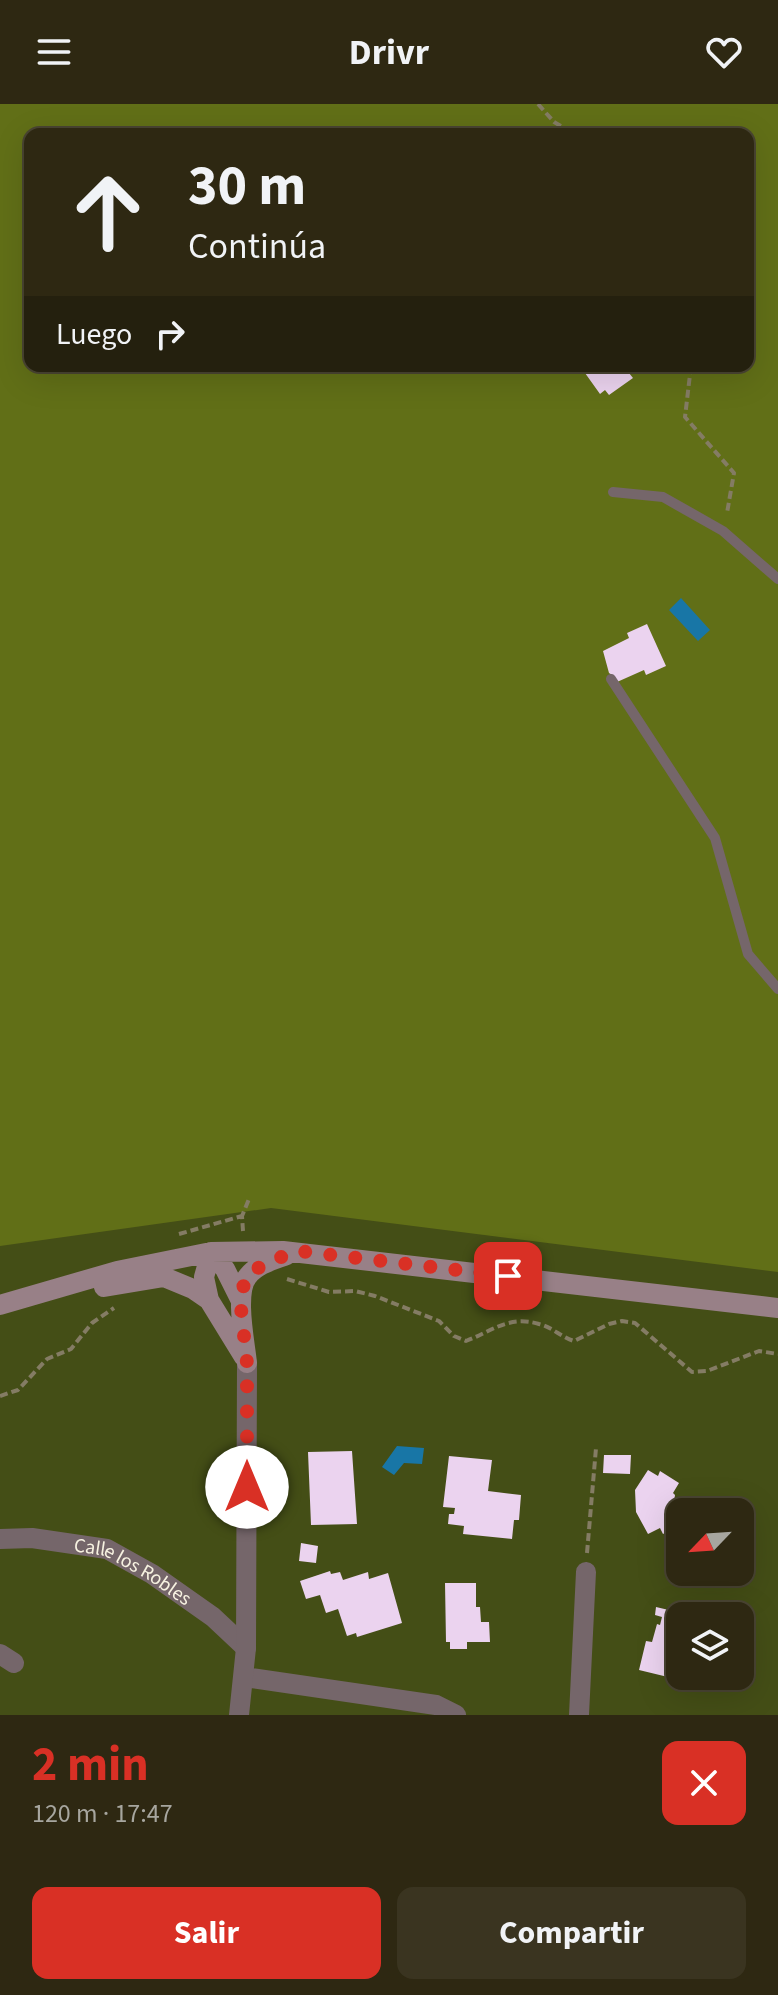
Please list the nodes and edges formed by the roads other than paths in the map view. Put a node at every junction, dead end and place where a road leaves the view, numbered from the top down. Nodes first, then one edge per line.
1 (613, 492) dead end
2 (778, 579) edge
3 (611, 679) dead end
4 (778, 989) edge
5 (298, 1251) junction
6 (211, 1252) junction
7 (240, 1299) junction
8 (209, 1300) junction
9 (2, 1305) edge
10 (778, 1308) edge
11 (247, 1363) junction
12 (0, 1539) edge
13 (586, 1572) road end
14 (246, 1648) junction
15 (244, 1677) junction
16 (239, 1715) edge
17 (456, 1715) edge
18 (579, 1715) edge

1 - 2 lane
3 - 4 lane
5 - 6 main road
5 - 7 main road
5 - 10 main road
6 - 7 main road
6 - 8 main road
6 - 9 main road
7 - 11 main road
8 - 9 main road
8 - 11 main road
11 - 14 street
12 - 14 street, Calle los Robles
13 - 18 street
14 - 15 street
15 - 16 street
15 - 17 street

